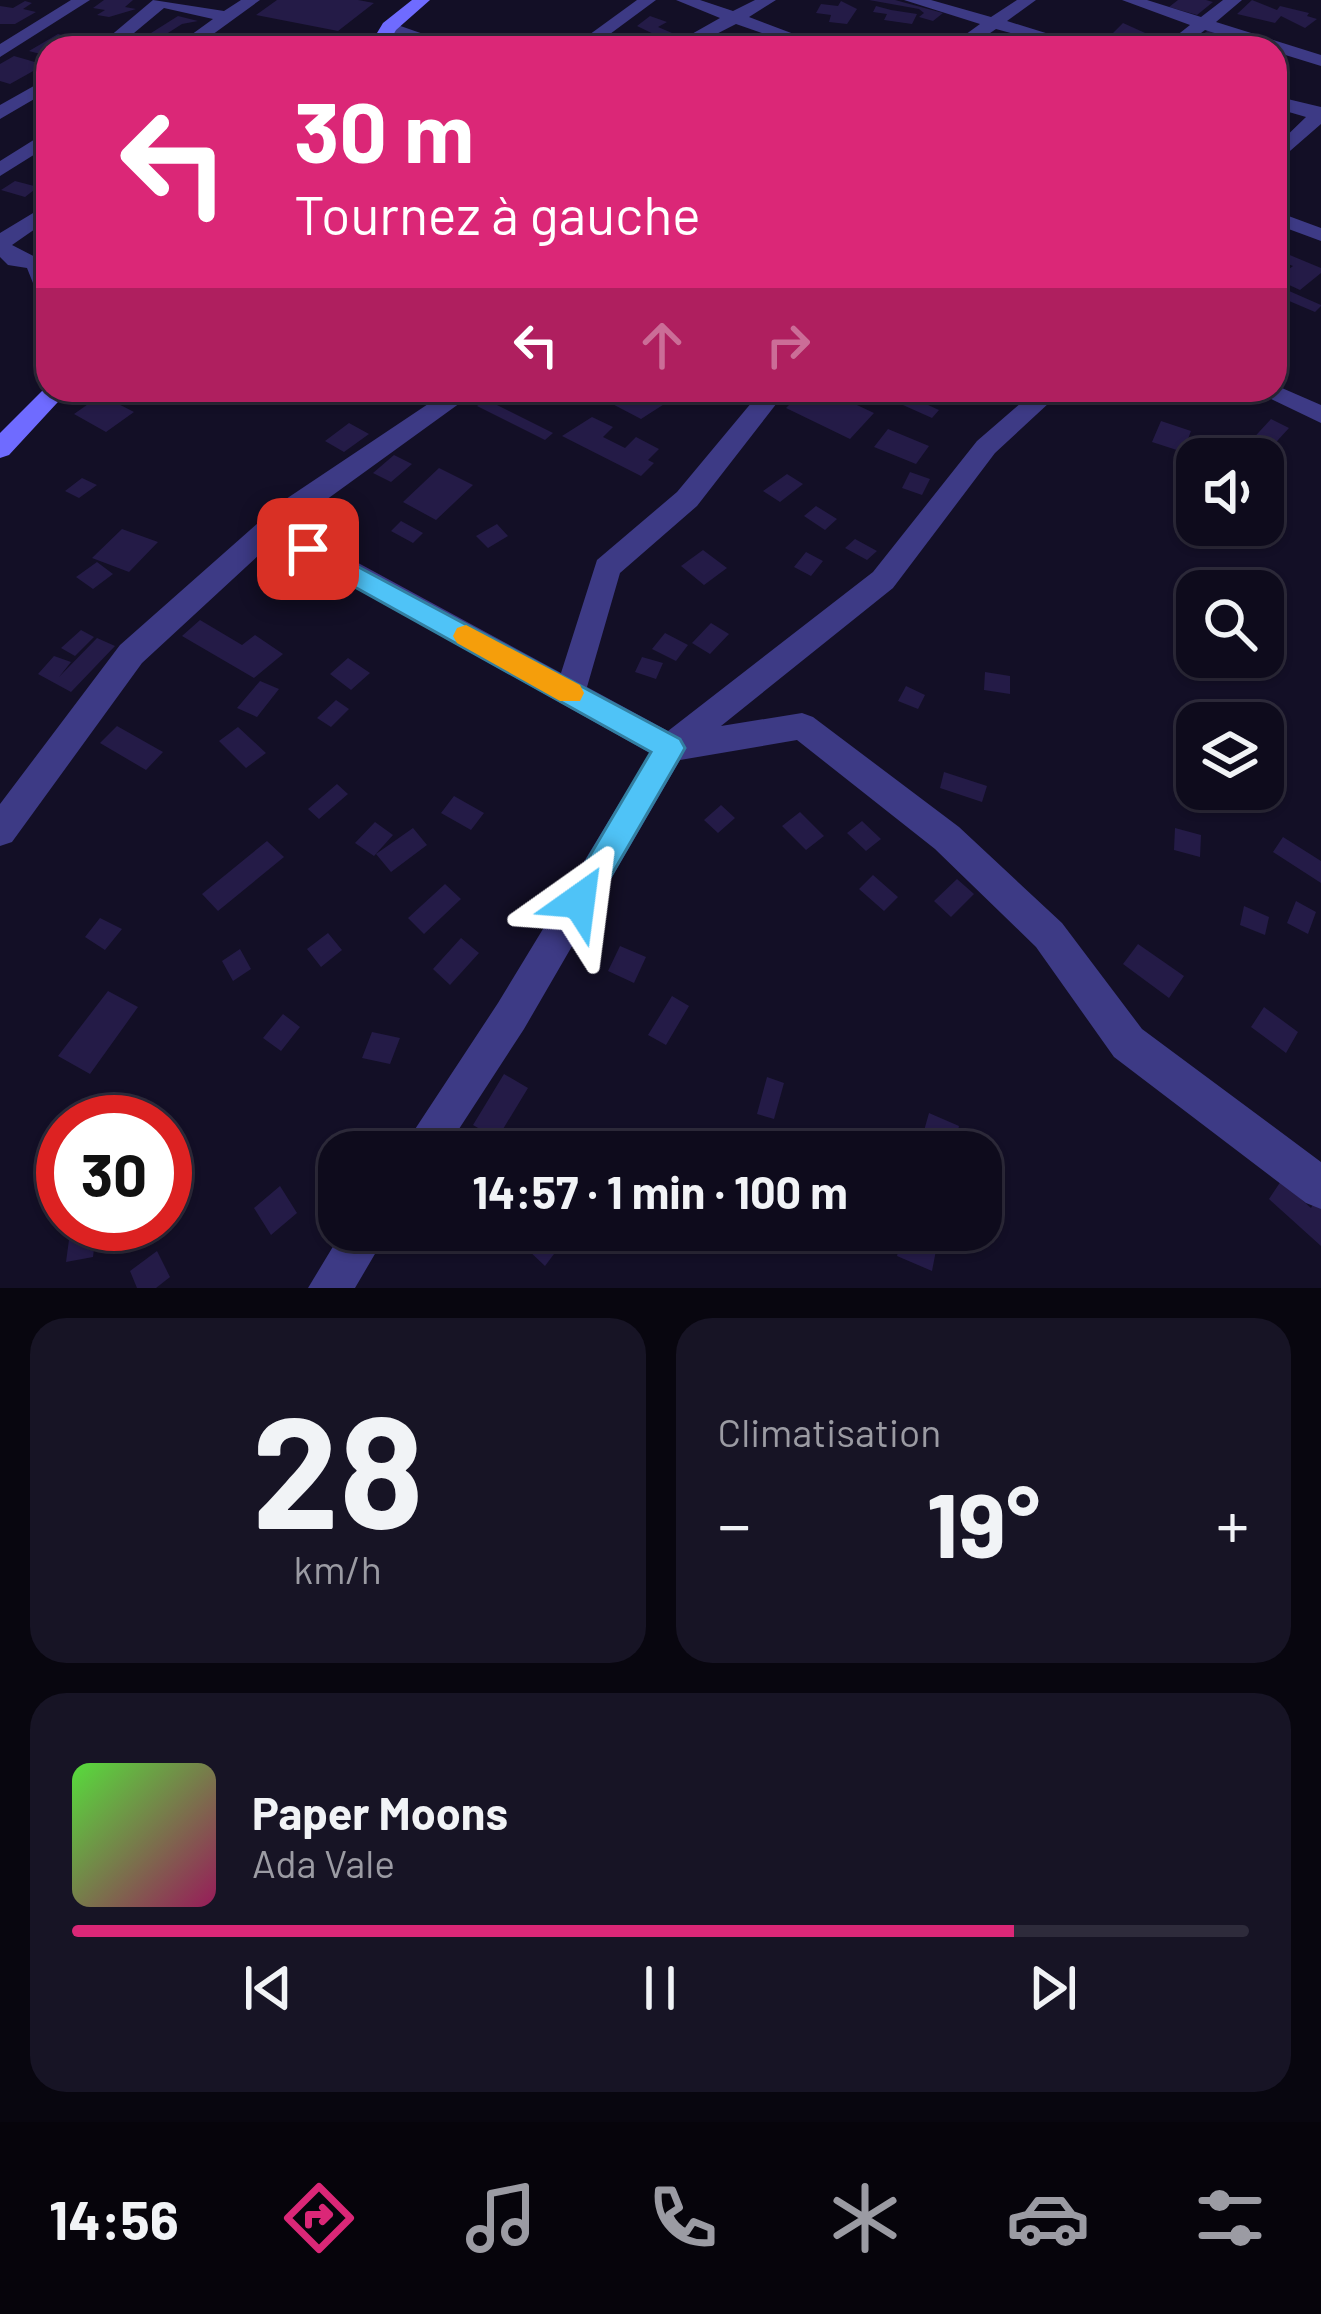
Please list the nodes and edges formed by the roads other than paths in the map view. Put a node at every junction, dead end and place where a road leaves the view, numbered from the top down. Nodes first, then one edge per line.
1 (82, 0) edge
2 (252, 0) edge
3 (422, 0) edge
4 (648, 0) edge
5 (684, 0) edge
6 (768, 0) edge
7 (912, 0) edge
8 (1028, 0) edge
9 (1130, 0) edge
10 (1234, 0) edge
11 (162, 1) edge
12 (227, 17) junction
13 (735, 17) junction
14 (993, 22) junction
15 (1202, 24) junction
16 (389, 27) junction
17 (123, 36) edge
18 (199, 36) edge
19 (384, 36) edge
20 (413, 36) edge
21 (597, 36) edge
22 (699, 36) edge
23 (788, 36) edge
24 (973, 36) edge
25 (1043, 36) edge
26 (1186, 36) edge
27 (1241, 36) edge
28 (1287, 50) edge
29 (0, 52) edge
30 (1321, 61) edge
31 (36, 90) edge
32 (1287, 105) edge
33 (0, 113) edge
34 (1320, 115) edge
35 (0, 123) edge
36 (36, 134) edge
37 (36, 145) edge
38 (1287, 147) edge
39 (0, 170) edge
40 (36, 219) edge
41 (1287, 222) edge
42 (1321, 235) edge
43 (0, 244) edge
44 (36, 263) edge
45 (1287, 400) edge
46 (45, 402) edge
47 (448, 402) edge
48 (765, 402) edge
49 (1037, 402) edge
50 (1321, 415) edge
51 (0, 449) edge
52 (271, 528) junction
53 (570, 693) junction
54 (670, 748) junction
55 (0, 831) edge
56 (434, 1131) edge
57 (1321, 1188) edge
58 (354, 1251) edge
59 (330, 1288) edge

1 - 29 street
2 - 12 street
3 - 16 street
4 - 21 street
5 - 13 street
6 - 13 street
7 - 14 street
8 - 14 street
9 - 15 street
10 - 15 street
11 - 12 street
11 - 17 street
12 - 18 street
13 - 22 street
13 - 23 street
14 - 24 street
14 - 25 street
15 - 26 street
15 - 27 street
16 - 19 street
16 - 20 street
28 - 30 street
31 - 33 street
32 - 34 street
34 - 38 street
35 - 36 street
37 - 39 street
40 - 43 street
41 - 42 street
43 - 44 street
45 - 50 street
46 - 51 street
47 - 52 street
48 - 53 street
49 - 54 street
52 - 53 street
52 - 55 street
53 - 54 street
54 - 56 street
54 - 57 street
58 - 59 street

